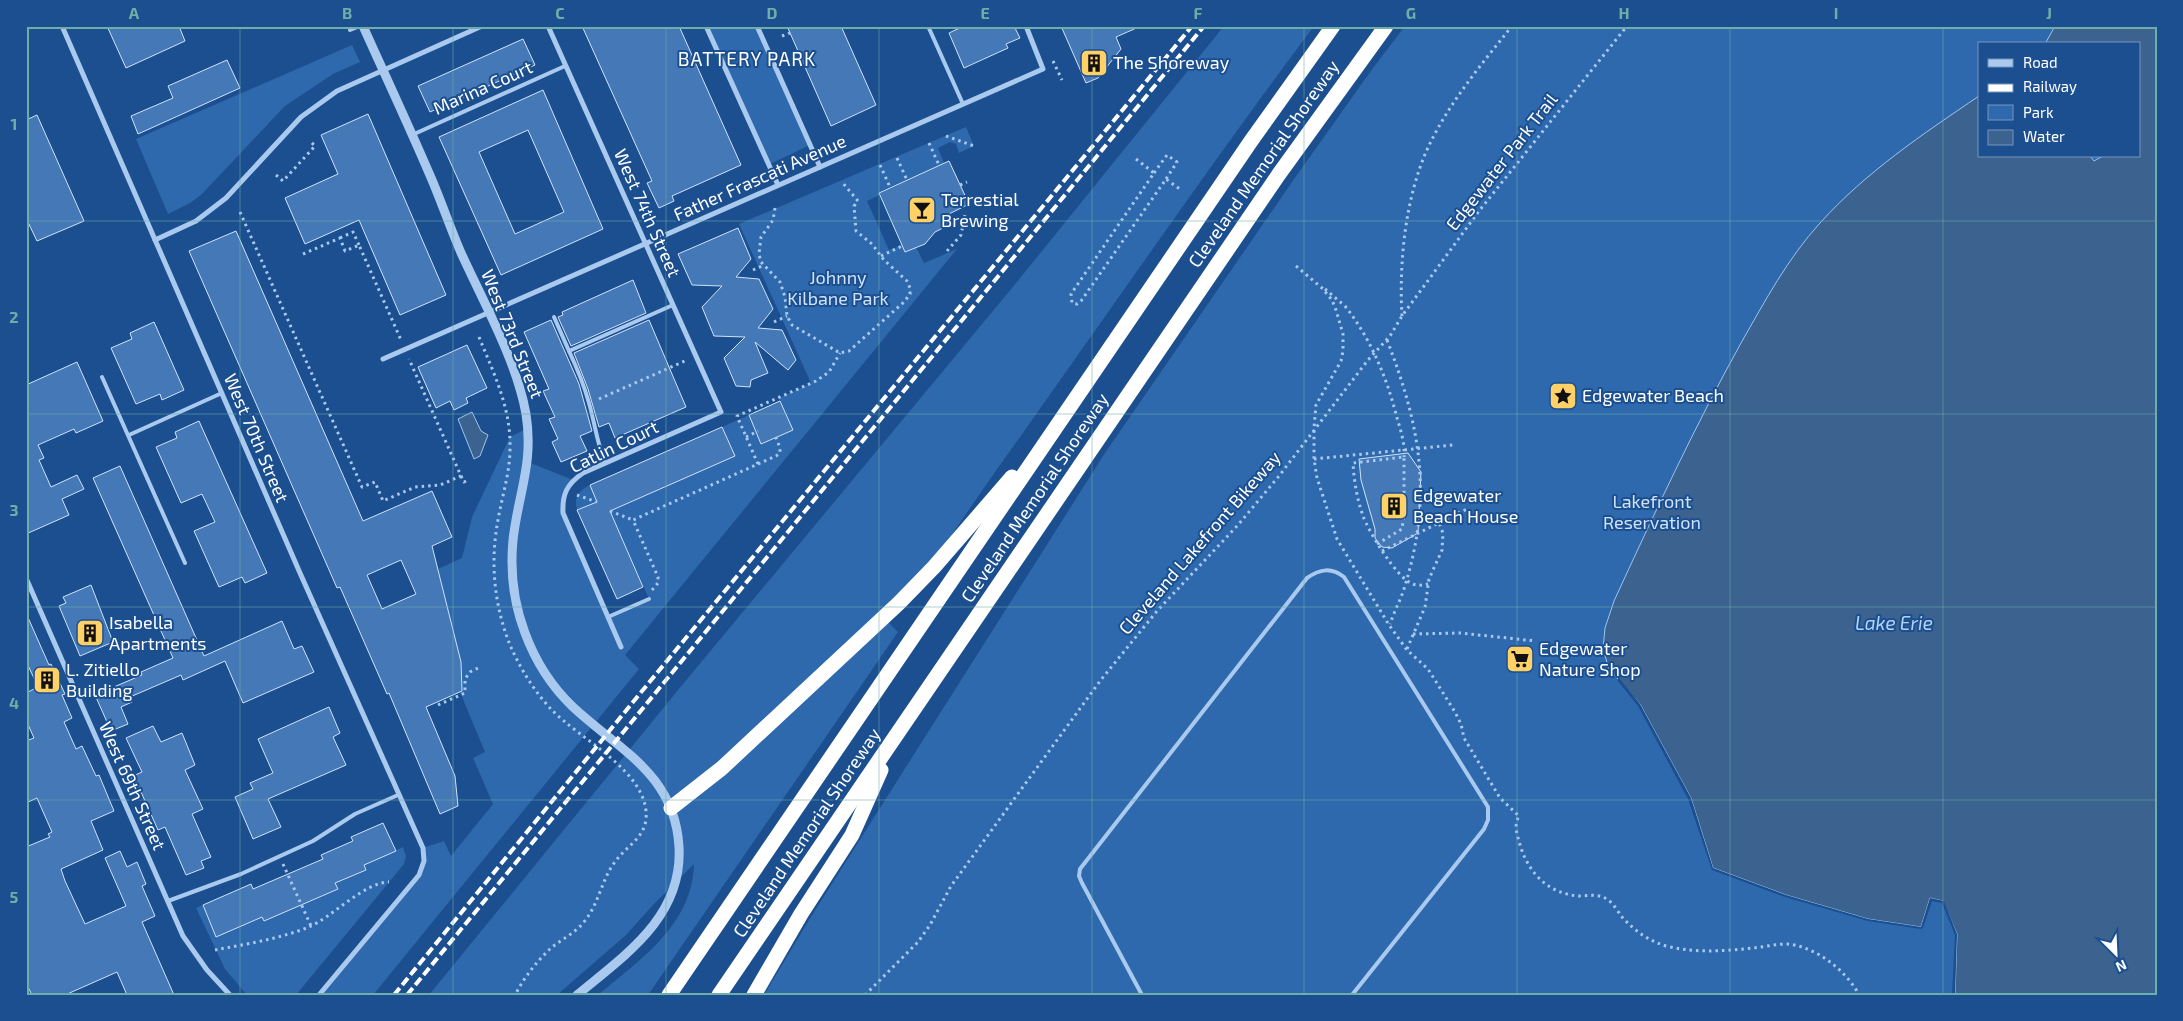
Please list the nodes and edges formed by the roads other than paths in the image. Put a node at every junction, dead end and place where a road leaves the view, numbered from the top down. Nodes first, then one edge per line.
1 (62, 26) edge
2 (362, 26) edge
3 (482, 26) edge
4 (548, 26) edge
5 (706, 26) edge
6 (757, 26) edge
7 (928, 26) edge
8 (1026, 26) edge
9 (1333, 26) edge
10 (1386, 26) edge
11 (350, 30) dead end
12 (565, 66) junction
13 (382, 70) junction
14 (963, 104) junction
15 (412, 135) junction
16 (820, 167) junction
17 (778, 186) junction
18 (155, 240) junction
19 (646, 243) junction
20 (673, 305) junction
21 (488, 312) junction
22 (554, 317) dead end
23 (569, 351) junction
24 (383, 359) dead end
25 (102, 377) dead end
26 (222, 393) junction
27 (721, 412) joint
28 (1059, 422) junction
29 (129, 436) junction
30 (605, 464) junction
31 (185, 564) dead end
32 (26, 578) edge
33 (649, 599) dead end
34 (608, 617) junction
35 (621, 646) dead end
36 (894, 739) junction
37 (398, 794) junction
38 (671, 808) junction
39 (168, 901) junction
40 (230, 995) edge
41 (319, 995) edge
42 (577, 995) edge
43 (669, 995) edge
44 (719, 995) edge
45 (754, 995) edge
46 (1142, 995) edge
47 (1352, 995) edge

1 - 18 street, West 70th Street
2 - 11 lane
2 - 13 street, West 73rd Street
3 - 13 street
4 - 12 street, West 74th Street
5 - 17 street
6 - 16 street
7 - 14 lane
8 - 14 street, Father Frascati Avenue
9 - 28 highway, Cleveland Memorial Shoreway
10 - 36 highway, Cleveland Memorial Shoreway
12 - 15 lane, Marina Court
12 - 19 street, West 74th Street
13 - 15 street, West 73rd Street
13 - 18 street
14 - 16 street, Father Frascati Avenue
15 - 21 street, West 73rd Street
16 - 17 street, Father Frascati Avenue
17 - 19 street, Father Frascati Avenue
18 - 26 street, West 70th Street
19 - 20 street, West 74th Street
19 - 21 street, Father Frascati Avenue
20 - 23 lane
20 - 27 street, West 74th Street
21 - 24 street, Father Frascati Avenue
21 - 38 street, West 73rd Street
22 - 23 lane
23 - 30 lane
25 - 29 lane
26 - 29 lane
26 - 37 street, West 70th Street
27 - 30 street, Catlin Court
28 - 38 highway
28 - 43 highway, Cleveland Memorial Shoreway
29 - 31 lane
30 - 34 street, Catlin Court
32 - 39 street, West 69th Street
33 - 34 lane
34 - 35 street, Catlin Court
36 - 44 highway, Cleveland Memorial Shoreway
36 - 45 highway
37 - 39 lane
37 - 41 street, West 70th Street
38 - 42 street, West 73rd Street
39 - 40 street, West 69th Street
46 - 47 lane

